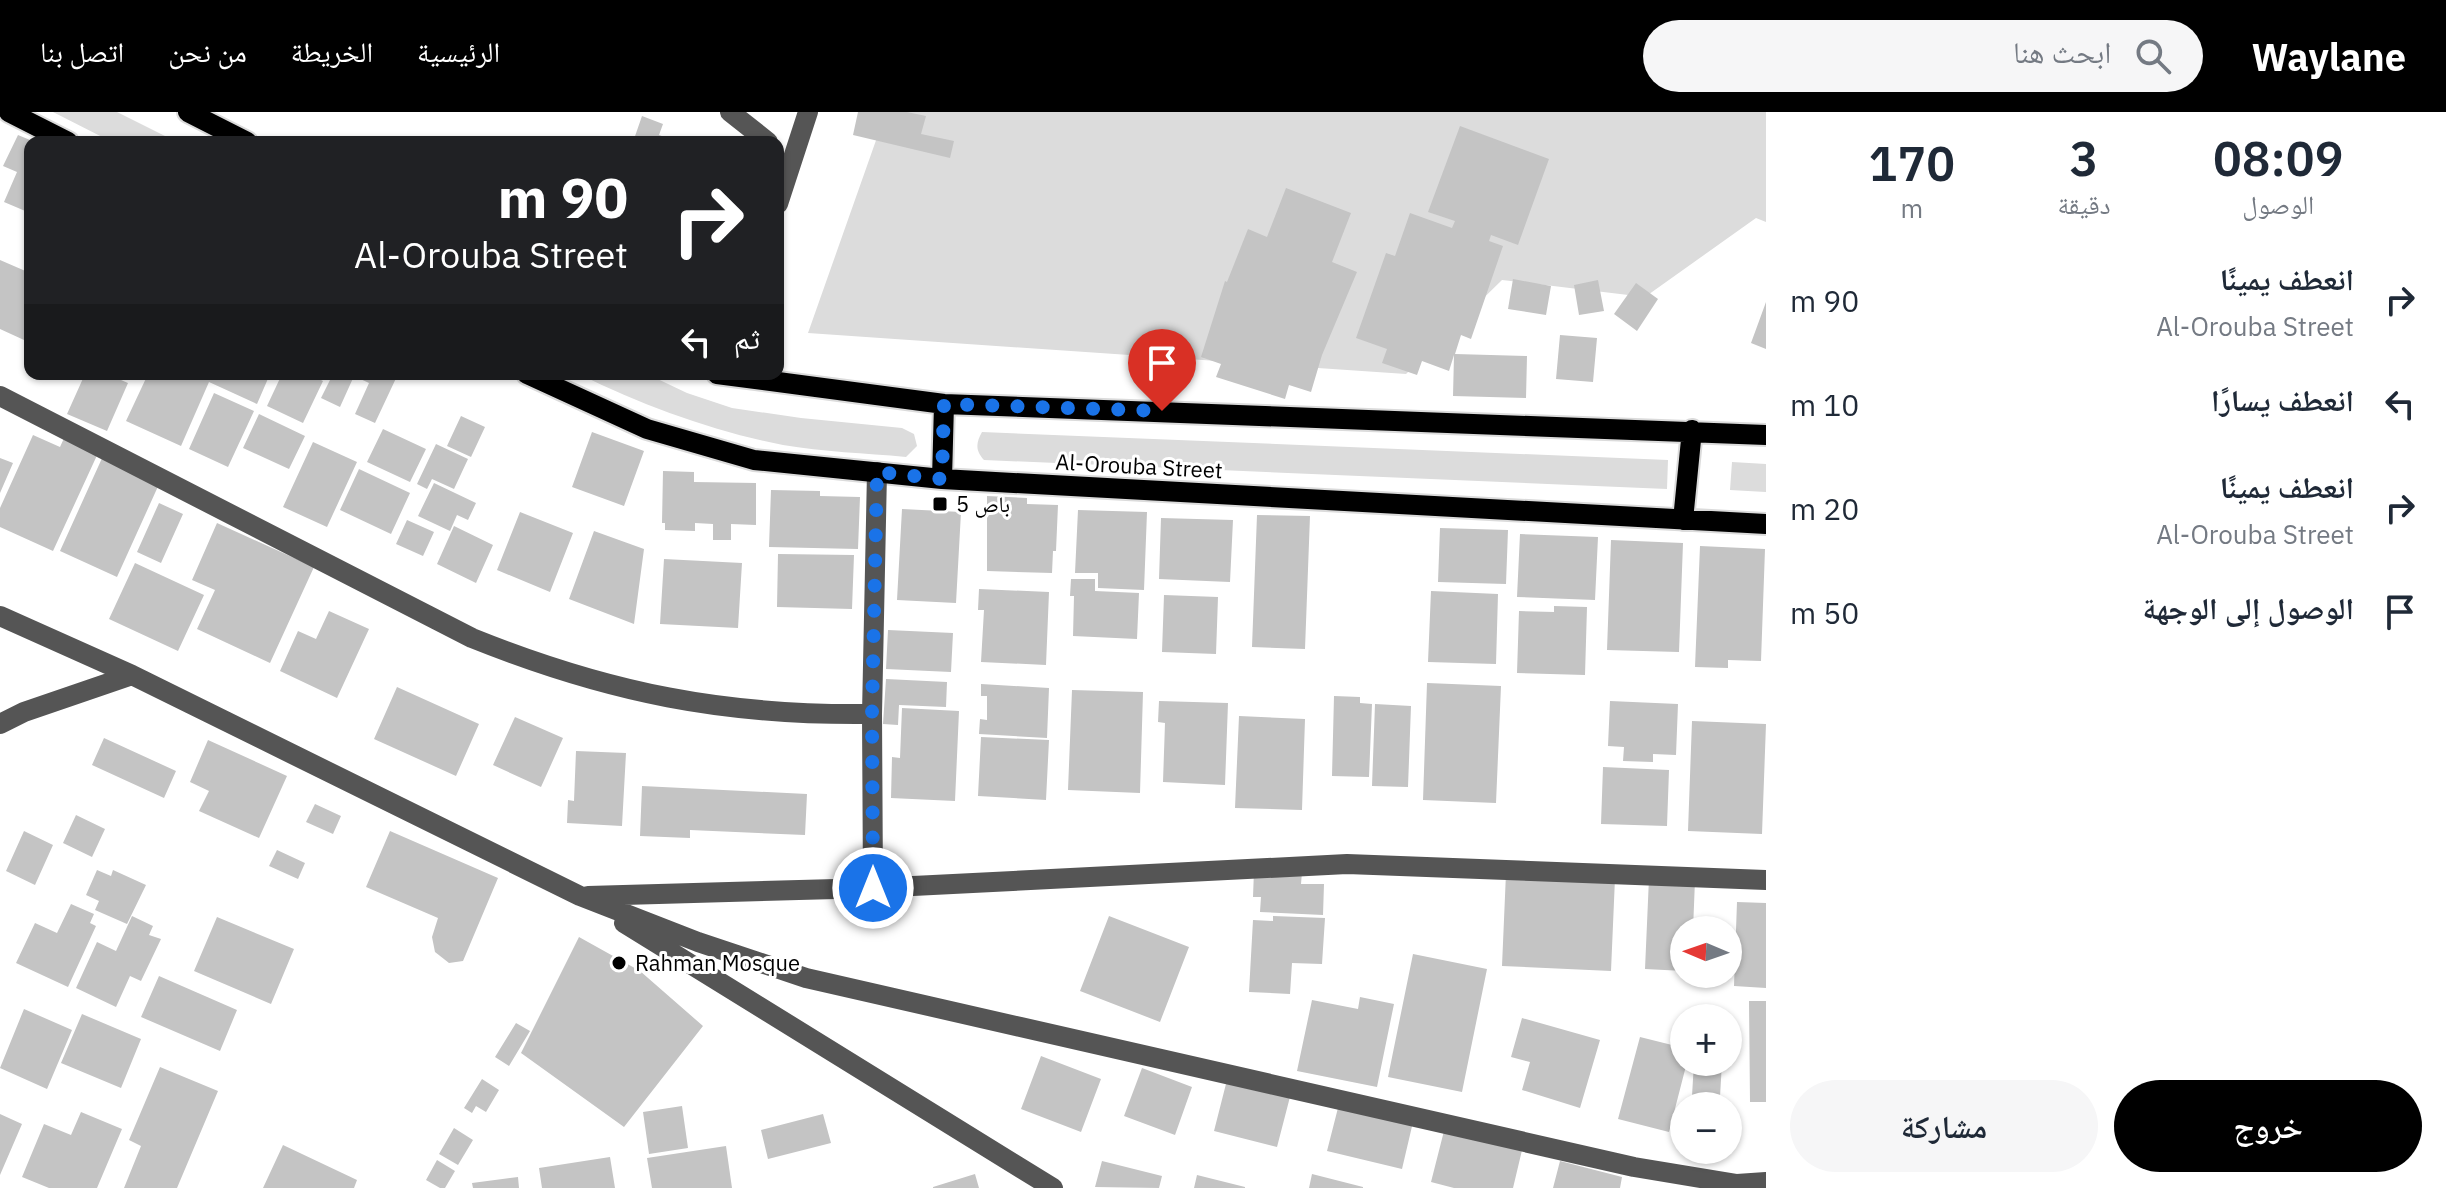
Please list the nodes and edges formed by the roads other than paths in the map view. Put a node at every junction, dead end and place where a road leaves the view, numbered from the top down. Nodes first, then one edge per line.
1 (9, 112) edge
2 (188, 112) edge
3 (730, 112) edge
4 (808, 112) edge
5 (56, 136) edge
6 (235, 136) edge
7 (760, 136) edge
8 (785, 155) edge
9 (540, 380) edge
10 (759, 380) edge
11 (0, 396) edge
12 (944, 404) junction
13 (1692, 430) junction
14 (1766, 435) edge
15 (877, 472) junction
16 (942, 479) junction
17 (1683, 520) junction
18 (1766, 524) edge
19 (0, 616) edge
20 (132, 675) junction
21 (872, 714) junction
22 (0, 724) edge
23 (1766, 880) edge
24 (873, 888) junction
25 (580, 896) junction
26 (1766, 1182) edge
27 (1053, 1188) edge

1 - 5 main road
2 - 6 main road
3 - 7 street
4 - 8 street
9 - 15 main road, Al-Orouba Street
10 - 12 main road
11 - 21 street
12 - 13 main road
12 - 16 main road
13 - 14 main road
13 - 17 main road
15 - 16 main road, Al-Orouba Street
15 - 21 street
16 - 17 main road, Al-Orouba Street
17 - 18 main road, Al-Orouba Street
19 - 20 street
20 - 22 street
20 - 25 street
21 - 24 street
23 - 24 street
24 - 25 street
25 - 26 street
25 - 27 street

